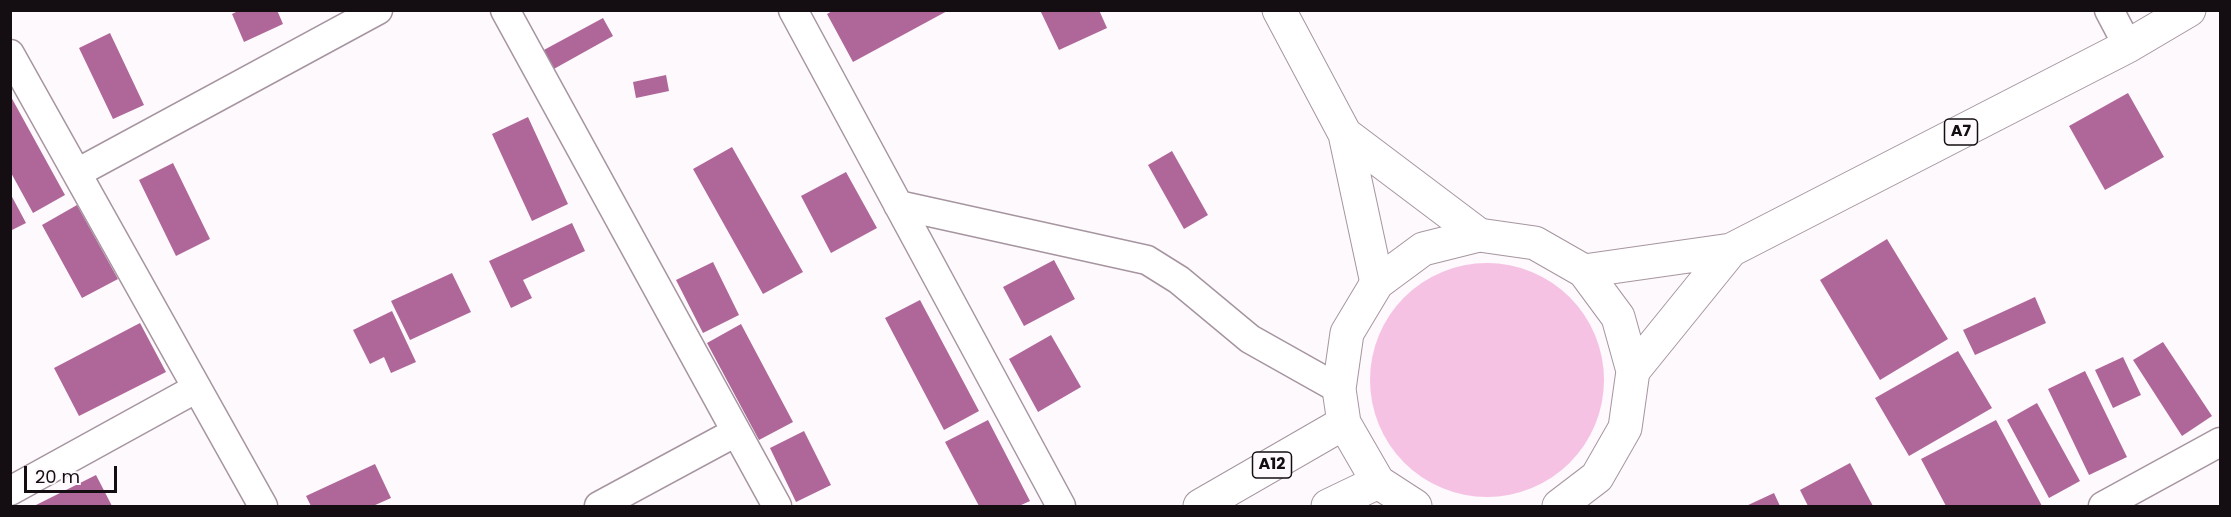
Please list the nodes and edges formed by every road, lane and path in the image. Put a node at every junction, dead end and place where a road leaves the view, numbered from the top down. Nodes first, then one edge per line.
1 (378, 10) edge
2 (505, 10) edge
3 (793, 10) edge
4 (1279, 10) edge
5 (2109, 10) edge
6 (2189, 10) edge
7 (2128, 46) junction
8 (10, 54) edge
9 (1345, 134) junction
10 (77, 173) junction
11 (898, 205) junction
12 (1479, 235) junction
13 (1731, 250) junction
14 (1584, 271) junction
15 (1377, 283) junction
16 (1633, 371) junction
17 (197, 388) junction
18 (1339, 389) junction
19 (1344, 423) junction
20 (736, 432) junction
21 (2220, 442) edge
22 (1378, 482) junction
23 (10, 490) edge
24 (1600, 492) edge
25 (263, 507) edge
26 (598, 507) edge
27 (777, 507) edge
28 (1061, 507) edge
29 (1200, 507) edge
30 (1328, 507) edge
31 (1415, 507) edge
32 (1559, 507) edge
33 (2103, 507) edge

1 - 10 street
2 - 20 street
3 - 11 street
4 - 9 main road
5 - 7 street
6 - 7 main road, A7
7 - 13 main road, A7
8 - 10 street
9 - 12 main road
9 - 15 main road
10 - 17 street
11 - 18 street
11 - 28 street
12 - 14 main road
12 - 15 main road
13 - 14 main road, A7
13 - 16 main road, A7
14 - 16 main road
15 - 18 main road
16 - 24 main road
17 - 23 street
17 - 25 street
18 - 19 main road
19 - 22 main road
19 - 29 main road, A12
20 - 26 street
20 - 27 street
21 - 33 street
22 - 30 main road
22 - 31 main road
24 - 32 main road

